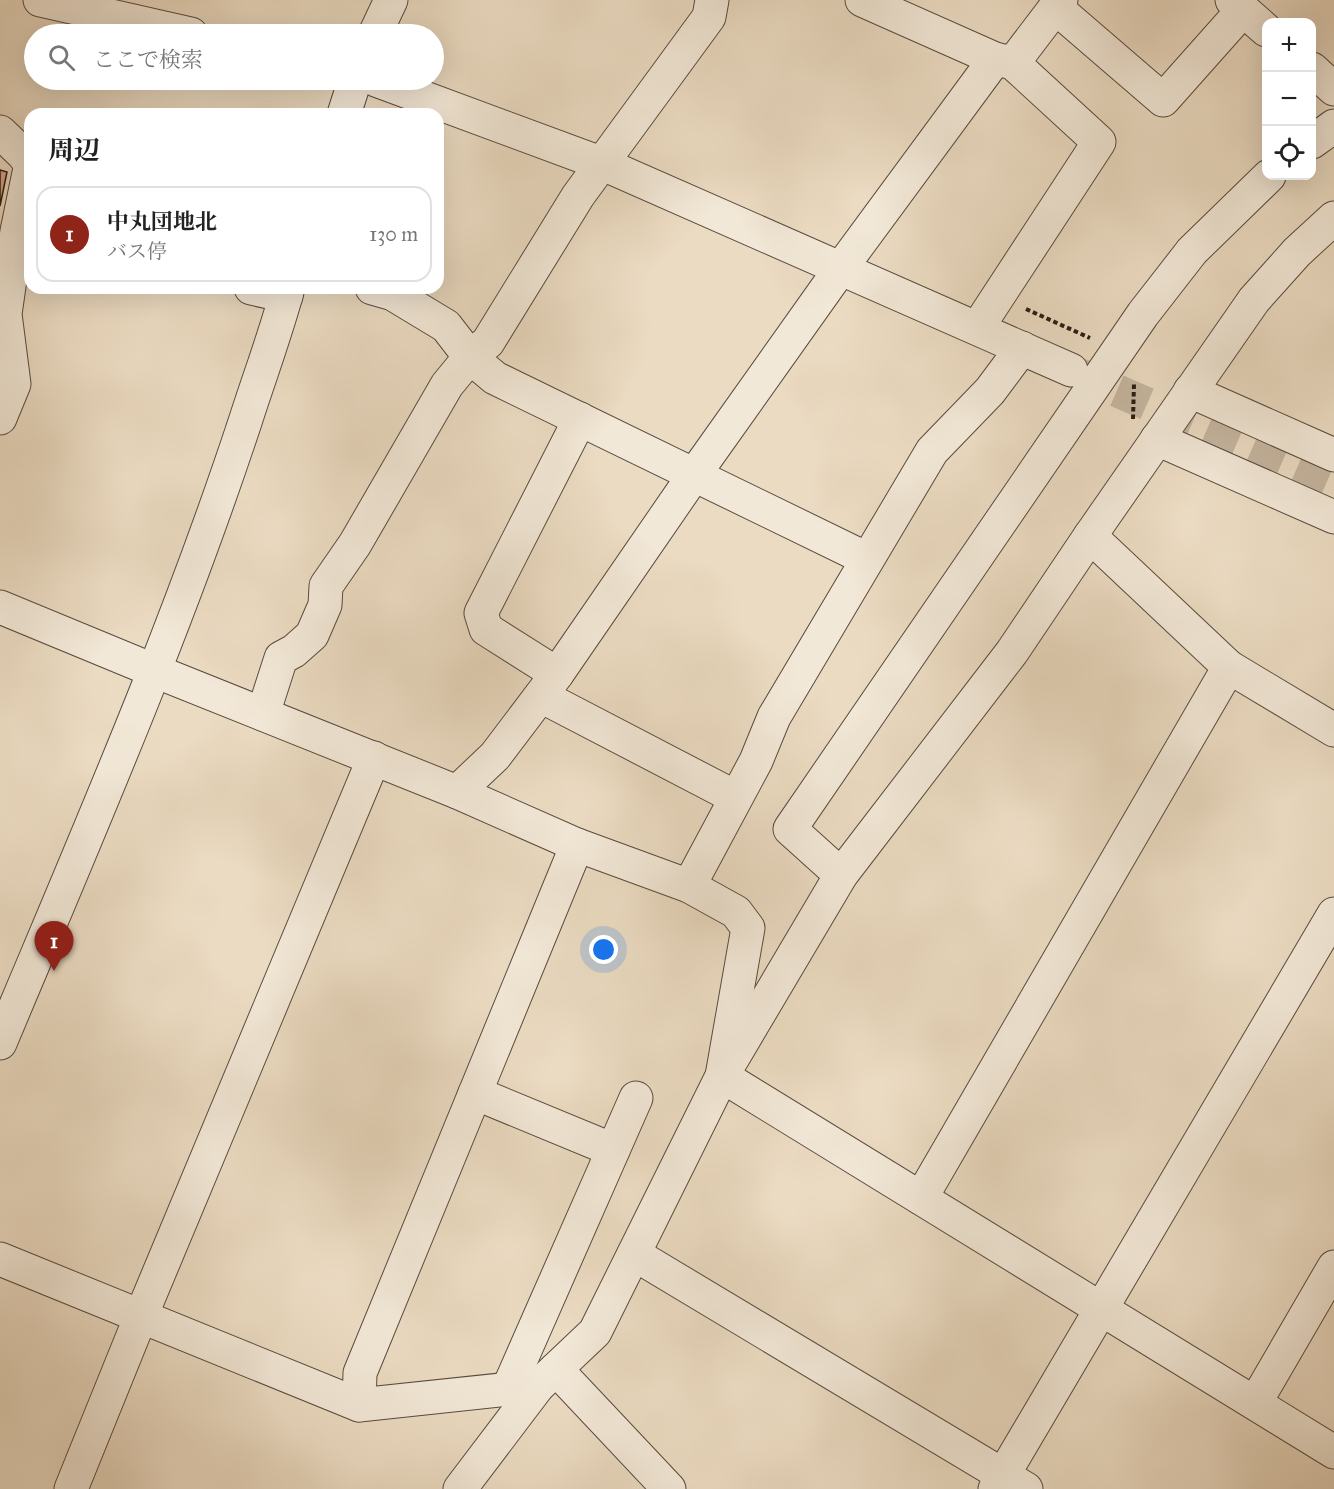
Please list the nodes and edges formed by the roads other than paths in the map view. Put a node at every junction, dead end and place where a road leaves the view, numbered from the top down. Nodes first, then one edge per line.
1 (40, 0) edge
2 (391, 0) edge
3 (712, 0) edge
4 (862, 0) edge
5 (1058, 4) edge
6 (1247, 14) edge
7 (147, 24) edge
8 (380, 24) edge
9 (1004, 61) junction
10 (1314, 72) edge
11 (1334, 89) edge
12 (352, 90) edge
13 (403, 90) edge
14 (346, 108) edge
15 (1334, 126) edge
16 (0, 132) edge
17 (1316, 139) edge
18 (24, 156) edge
19 (603, 164) junction
20 (1265, 180) edge
21 (24, 194) edge
22 (1334, 218) edge
23 (16, 231) edge
24 (841, 268) junction
25 (286, 294) edge
26 (393, 294) edge
27 (978, 327) junction
28 (1022, 348) junction
29 (470, 357) junction
30 (1071, 370) tunnel mouth
31 (1190, 391) junction
32 (0, 418) edge
33 (580, 419) junction
34 (1154, 443) junction
35 (1334, 454) edge
36 (694, 475) junction
37 (1334, 517) edge
38 (1090, 536) junction
39 (867, 560) junction
40 (0, 606) edge
41 (1229, 667) junction
42 (155, 671) junction
43 (549, 685) junction
44 (263, 714) junction
45 (1334, 730) edge
46 (374, 758) junction
47 (457, 792) junction
48 (735, 797) junction
49 (577, 845) junction
50 (842, 875) junction
51 (689, 886) junction
52 (1334, 914) edge
53 (0, 1043) edge
54 (722, 1076) junction
55 (475, 1093) junction
56 (636, 1098) dead end
57 (613, 1150) junction
58 (921, 1198) junction
59 (633, 1254) junction
60 (0, 1259) edge
61 (1334, 1267) edge
62 (1103, 1310) junction
63 (141, 1316) junction
64 (534, 1381) junction
65 (1255, 1403) junction
66 (359, 1405) junction
67 (1334, 1452) edge
68 (1008, 1485) edge
69 (71, 1489) edge
70 (460, 1489) edge
71 (669, 1489) edge

1 - 7 street
2 - 8 street
3 - 19 street
4 - 9 street
5 - 6 street
5 - 9 street
9 - 24 street
9 - 27 street
10 - 11 street
12 - 14 street
13 - 19 street
15 - 17 street
16 - 18 street
19 - 24 street
19 - 29 street
20 - 50 street
21 - 23 street
22 - 31 street
23 - 32 street
24 - 27 street
24 - 36 street
25 - 42 street
26 - 29 street
27 - 28 street
28 - 30 street
28 - 39 street
29 - 33 street
29 - 44 street
31 - 34 street
31 - 35 street
33 - 36 street
33 - 43 street
34 - 37 street
34 - 38 street
36 - 39 street
36 - 43 street
38 - 41 street
38 - 50 street
39 - 48 street
40 - 42 street
41 - 45 street
41 - 58 street
42 - 44 street
42 - 53 street
43 - 47 street
43 - 48 street
44 - 46 street
46 - 47 street
46 - 63 street
47 - 49 street
48 - 51 street
49 - 51 street
49 - 55 street
50 - 54 street
51 - 54 street
52 - 62 street
54 - 58 street
54 - 59 street
55 - 57 street
55 - 66 street
56 - 57 street
57 - 64 street
58 - 62 street
59 - 64 street
59 - 68 street
60 - 63 street
61 - 65 street
62 - 65 street
62 - 68 street
63 - 66 street
63 - 69 street
64 - 66 street
64 - 70 street
64 - 71 street
65 - 67 street

